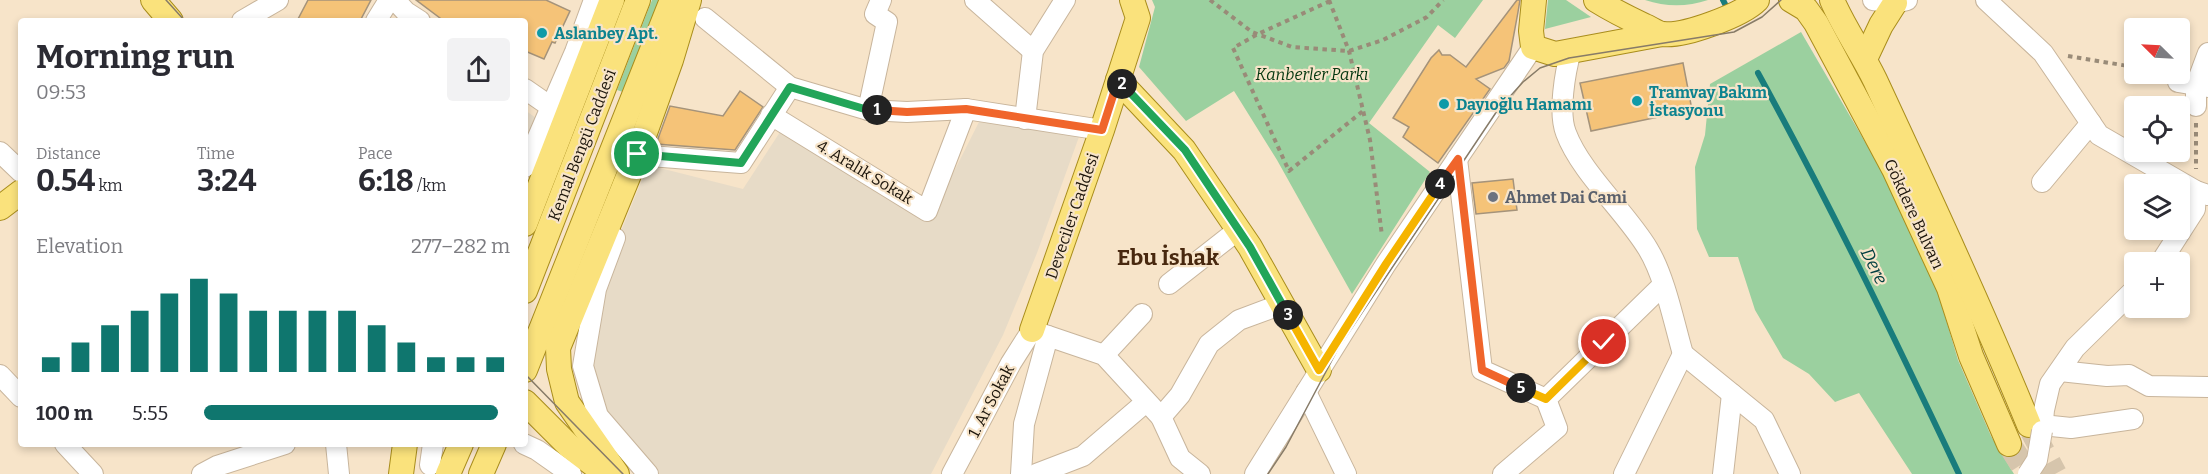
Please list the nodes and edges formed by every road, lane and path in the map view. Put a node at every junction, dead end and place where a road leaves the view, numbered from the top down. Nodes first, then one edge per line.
1 (153, 0) edge
2 (278, 0) edge
3 (389, 0) edge
4 (395, 0) edge
5 (594, 0) edge
6 (612, 0) edge
7 (638, 0) edge
8 (672, 0) edge
9 (689, 0) edge
10 (881, 0) edge
11 (975, 0) edge
12 (1065, 0) edge
13 (1132, 0) edge
14 (1210, 0) edge
15 (1329, 0) edge
16 (1443, 0) edge
17 (1534, 0) edge
18 (1596, 0) edge
19 (1791, 0) edge
20 (1832, 0) edge
21 (1986, 0) edge
22 (1892, 1) edge
23 (1759, 2) edge
24 (168, 18) edge
25 (247, 18) edge
26 (378, 18) edge
27 (415, 18) edge
28 (705, 18) dead end
29 (1258, 34) junction
30 (1662, 34) junction
31 (1533, 47) junction
32 (1033, 51) junction
33 (1348, 51) junction
34 (1571, 51) junction
35 (2043, 53) junction
36 (2208, 53) edge
37 (1865, 59) junction
38 (2124, 65) edge
39 (1118, 80) junction
40 (2197, 83) edge
41 (790, 87) junction
42 (528, 91) edge
43 (2196, 106) joint
44 (551, 107) junction
45 (966, 109) junction
46 (868, 110) junction
47 (1363, 111) junction
48 (771, 115) junction
49 (1025, 119) junction
50 (2091, 123) junction
51 (1102, 130) junction
52 (0, 152) edge
53 (642, 155) junction
54 (1458, 159) junction
55 (528, 160) edge
56 (18, 169) edge
57 (2042, 182) dead end
58 (2202, 193) edge
59 (18, 194) edge
60 (0, 208) edge
61 (528, 216) edge
62 (1238, 230) junction
63 (2167, 252) edge
64 (1386, 264) junction
65 (528, 283) edge
66 (1169, 285) dead end
67 (1663, 285) junction
68 (2124, 300) edge
69 (1282, 304) junction
70 (1142, 314) dead end
71 (1040, 333) junction
72 (1683, 354) junction
73 (1104, 355) junction
74 (528, 362) edge
75 (1319, 370) junction
76 (2060, 370) junction
77 (0, 375) edge
78 (2208, 387) edge
79 (1306, 392) junction
80 (18, 394) edge
81 (1732, 394) junction
82 (1546, 399) junction
83 (1146, 402) junction
84 (528, 406) edge
85 (1161, 417) junction
86 (2133, 419) dead end
87 (2038, 427) junction
88 (2009, 444) tunnel mouth
89 (528, 446) edge
90 (68, 447) edge
91 (276, 447) edge
92 (336, 447) edge
93 (405, 447) edge
94 (434, 447) edge
95 (458, 447) edge
96 (493, 447) edge
97 (566, 466) edge
98 (439, 470) edge
99 (93, 474) edge
100 (202, 474) edge
101 (339, 474) edge
102 (401, 474) edge
103 (481, 474) edge
104 (606, 474) edge
105 (617, 474) edge
106 (648, 474) edge
107 (952, 474) edge
108 (1021, 474) edge
109 (1036, 474) edge
110 (1200, 474) edge
111 (1255, 474) edge
112 (1346, 474) edge
113 (1503, 474) edge
114 (1624, 474) edge
115 (1723, 474) edge
116 (1790, 474) edge
117 (2028, 474) edge

1 - 24 main road
2 - 25 street
3 - 26 street
4 - 27 street
5 - 44 street
6 - 61 main road
7 - 65 main road, Kemal Bengü Caddesi
8 - 74 main road, Kemal Bengü Caddesi
9 - 53 main road
10 - 46 street
11 - 32 street
12 - 32 street
13 - 39 main road, Deveciler Caddesi
14 - 29 path
15 - 29 path
15 - 33 path
16 - 33 path
17 - 31 main road
18 - 30 main road
19 - 88 main road, Gökdere Bulvarı
20 - 37 main road, Gökdere Bulvarı
21 - 35 street
22 - 37 main road
23 - 30 main road
28 - 41 street
29 - 33 path
29 - 47 path
30 - 34 main road
31 - 34 main road
31 - 54 street
32 - 49 street
33 - 47 path
34 - 67 street
35 - 38 path
35 - 50 street
36 - 40 street
37 - 87 main road, Gökdere Bulvarı
39 - 51 main road, Deveciler Caddesi
39 - 62 main road
40 - 43 street
41 - 46 street
41 - 48 street
42 - 44 street
43 - 58 path
44 - 55 street
45 - 46 street
45 - 48 street, 4. Aralık Sokak
45 - 49 street
47 - 64 path
48 - 53 street
49 - 51 street
50 - 57 street
50 - 58 street
51 - 71 main road, Deveciler Caddesi
52 - 56 street
53 - 105 main road
53 - 106 street
54 - 64 street
54 - 82 street
58 - 63 street
59 - 60 main road
62 - 66 street
62 - 69 main road
64 - 75 street
67 - 72 street
67 - 82 street
68 - 76 street
69 - 75 main road
69 - 85 street
70 - 73 street
71 - 73 street
71 - 107 street, 1. Ar Sokak
71 - 108 street
72 - 81 street
72 - 114 street
73 - 83 street
75 - 79 street
76 - 78 street
76 - 87 street
77 - 80 street
79 - 111 street
79 - 112 street
81 - 115 street
81 - 116 street
82 - 113 street
83 - 85 street
83 - 109 street
84 - 104 main road
85 - 110 street
86 - 87 street
87 - 117 street, bridge
89 - 97 street
90 - 99 street
91 - 100 street
92 - 101 street
93 - 102 main road
94 - 98 street
95 - 98 main road
96 - 103 main road

